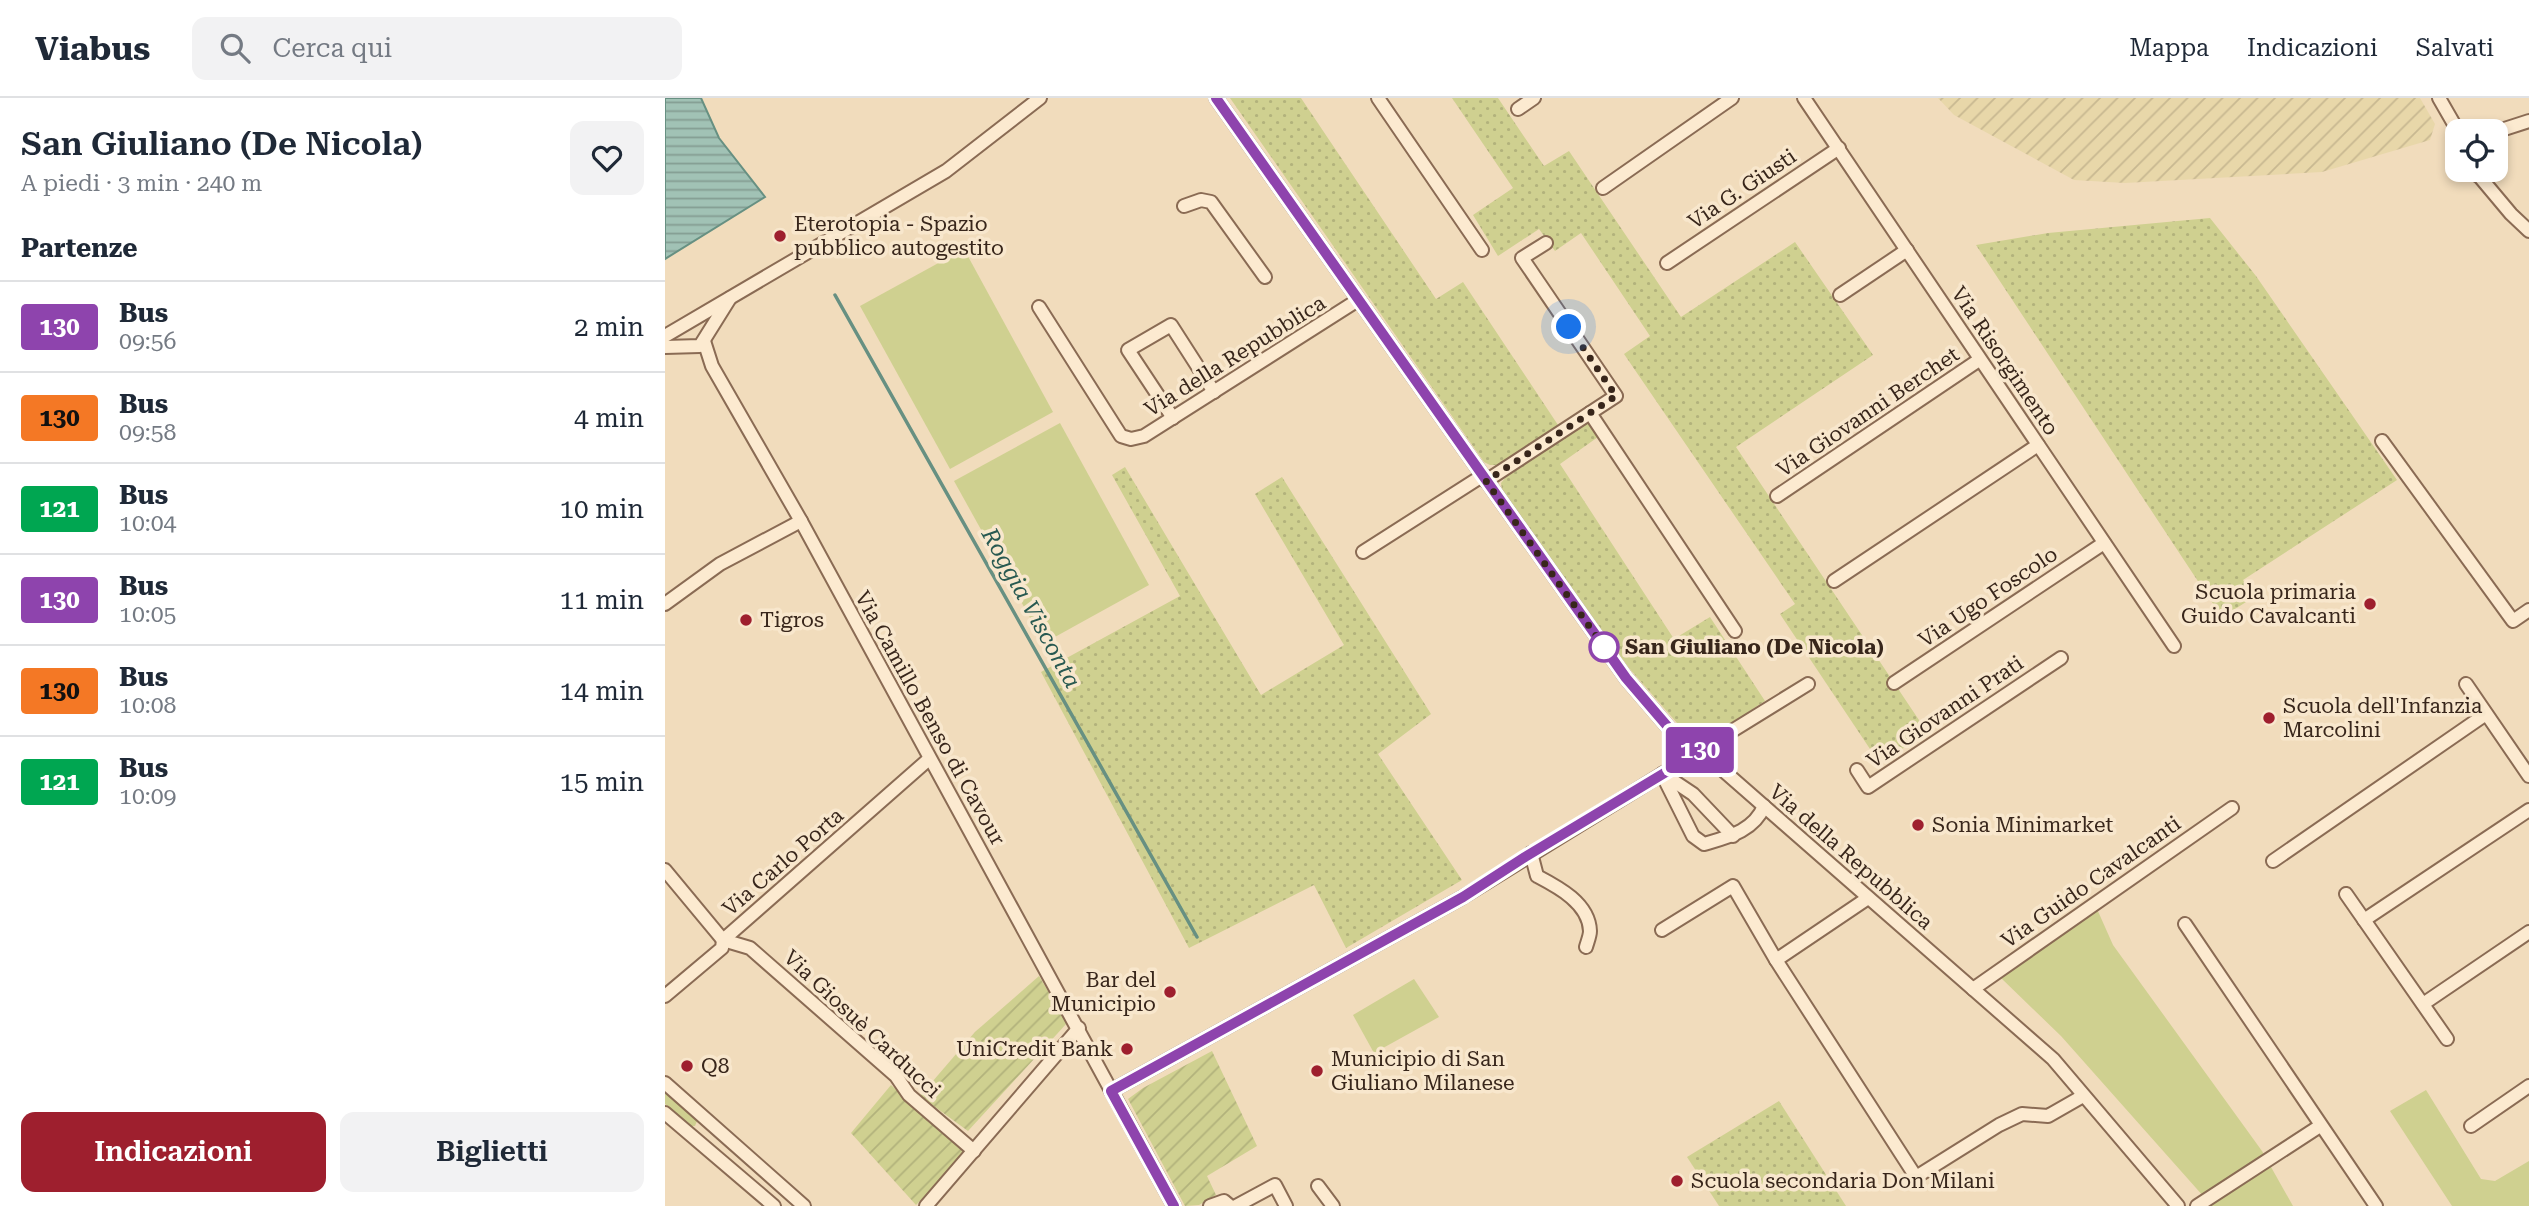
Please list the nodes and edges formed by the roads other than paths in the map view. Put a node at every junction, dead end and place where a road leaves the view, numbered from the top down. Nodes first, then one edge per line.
1 (1040, 98) edge
2 (1216, 98) edge
3 (1378, 98) edge
4 (1534, 98) edge
5 (1732, 98) edge
6 (1804, 98) edge
7 (2439, 98) edge
8 (1518, 109) dead end
9 (2451, 119) edge
10 (2529, 121) edge
11 (2508, 128) edge
12 (1839, 148) junction
13 (2485, 182) edge
14 (1602, 188) dead end
15 (1184, 206) dead end
16 (2529, 232) edge
17 (1546, 243) dead end
18 (1482, 250) dead end
19 (1907, 250) junction
20 (1667, 263) dead end
21 (1265, 277) dead end
22 (1840, 295) dead end
23 (730, 298) junction
24 (1358, 300) junction
25 (1039, 307) dead end
26 (685, 322) junction
27 (665, 335) edge
28 (698, 342) junction
29 (665, 347) edge
30 (1979, 360) junction
31 (1214, 392) junction
32 (1590, 414) junction
33 (1173, 418) junction
34 (2382, 441) dead end
35 (2038, 445) junction
36 (1484, 478) junction
37 (1777, 496) dead end
38 (801, 521) junction
39 (2104, 543) junction
40 (1363, 552) dead end
41 (1834, 581) dead end
42 (665, 604) edge
43 (2529, 610) edge
44 (1735, 631) dead end
45 (2173, 646) dead end
46 (2061, 658) dead end
47 (1894, 683) dead end
48 (1808, 684) dead end
49 (2466, 684) dead end
50 (2486, 714) junction
51 (1701, 751) junction
52 (929, 759) junction
53 (1857, 770) dead end
54 (1662, 774) junction
55 (2529, 776) edge
56 (1764, 806) junction
57 (2232, 808) dead end
58 (2529, 810) edge
59 (1733, 836) junction
60 (1531, 853) junction
61 (2273, 861) dead end
62 (665, 870) edge
63 (2346, 894) dead end
64 (1868, 898) junction
65 (2364, 920) junction
66 (2185, 924) dead end
67 (1662, 930) dead end
68 (2529, 932) edge
69 (723, 940) junction
70 (1586, 947) dead end
71 (1776, 960) junction
72 (1973, 989) junction
73 (666, 994) edge
74 (2423, 1004) junction
75 (1079, 1028) junction
76 (2447, 1039) dead end
77 (665, 1083) edge
78 (2529, 1086) edge
79 (1111, 1091) junction
80 (2084, 1096) junction
81 (665, 1113) edge
82 (2320, 1126) junction
83 (2471, 1126) dead end
84 (974, 1151) junction
85 (1318, 1186) dead end
86 (774, 1206) edge
87 (804, 1206) edge
88 (926, 1206) edge
89 (1174, 1206) edge
90 (1210, 1206) edge
91 (1233, 1206) edge
92 (1286, 1206) edge
93 (1333, 1206) edge
94 (2178, 1206) edge
95 (2197, 1206) edge
96 (2376, 1206) edge

1 - 23 street
2 - 24 street, Via della Repubblica
3 - 18 street
4 - 8 street
5 - 14 street
6 - 12 street, Via Risorgimento
7 - 9 street
10 - 11 street
12 - 19 street, Via Risorgimento
12 - 20 street, Via G. Giusti
13 - 16 street
15 - 21 street
17 - 32 street
19 - 22 street
19 - 30 street, Via Risorgimento
23 - 26 street
23 - 28 street
24 - 31 street, Via della Repubblica
24 - 36 street, Via della Repubblica
25 - 33 street, Via della Repubblica
26 - 27 street
26 - 28 street
26 - 28 street
28 - 29 street
28 - 38 street, Via Camillo Benso di Cavour
30 - 35 street, Via Risorgimento
30 - 37 street, Via Giovanni Berchet
31 - 33 street, Via della Repubblica
31 - 33 street
32 - 36 street
32 - 44 street
34 - 43 street
35 - 39 street, Via Risorgimento
35 - 41 street
36 - 40 street
36 - 51 street, Via della Repubblica
38 - 42 street
38 - 52 street, Via Camillo Benso di Cavour
39 - 45 street, Via Risorgimento
39 - 47 street, Via Ugo Foscolo
46 - 53 street, Via Giovanni Prati
48 - 51 street
49 - 50 street
50 - 55 street
50 - 61 street
51 - 54 street
51 - 56 street, Via della Repubblica
52 - 69 street, Via Carlo Porta
52 - 75 street, Via Camillo Benso di Cavour
54 - 59 street
54 - 59 street
54 - 60 street
56 - 59 street
56 - 64 street, Via della Repubblica
57 - 72 street, Via Guido Cavalcanti
58 - 65 street
60 - 70 street
60 - 79 street
62 - 69 street, Via Giosuè Carducci
63 - 65 street
64 - 71 street
64 - 72 street, Via della Repubblica
65 - 74 street
66 - 82 street
67 - 71 street
68 - 74 street
69 - 73 street, Via Carlo Porta
69 - 84 street, Via Giosuè Carducci
71 - 80 street
72 - 80 street, Via della Repubblica
74 - 76 street
75 - 79 street, Via Camillo Benso di Cavour
75 - 84 street
77 - 87 street
78 - 83 street
79 - 89 street, Via Camillo Benso di Cavour
80 - 94 street, Via della Repubblica
81 - 86 street
82 - 95 street
82 - 96 street
84 - 88 street
85 - 93 street
90 - 91 street
91 - 92 street

